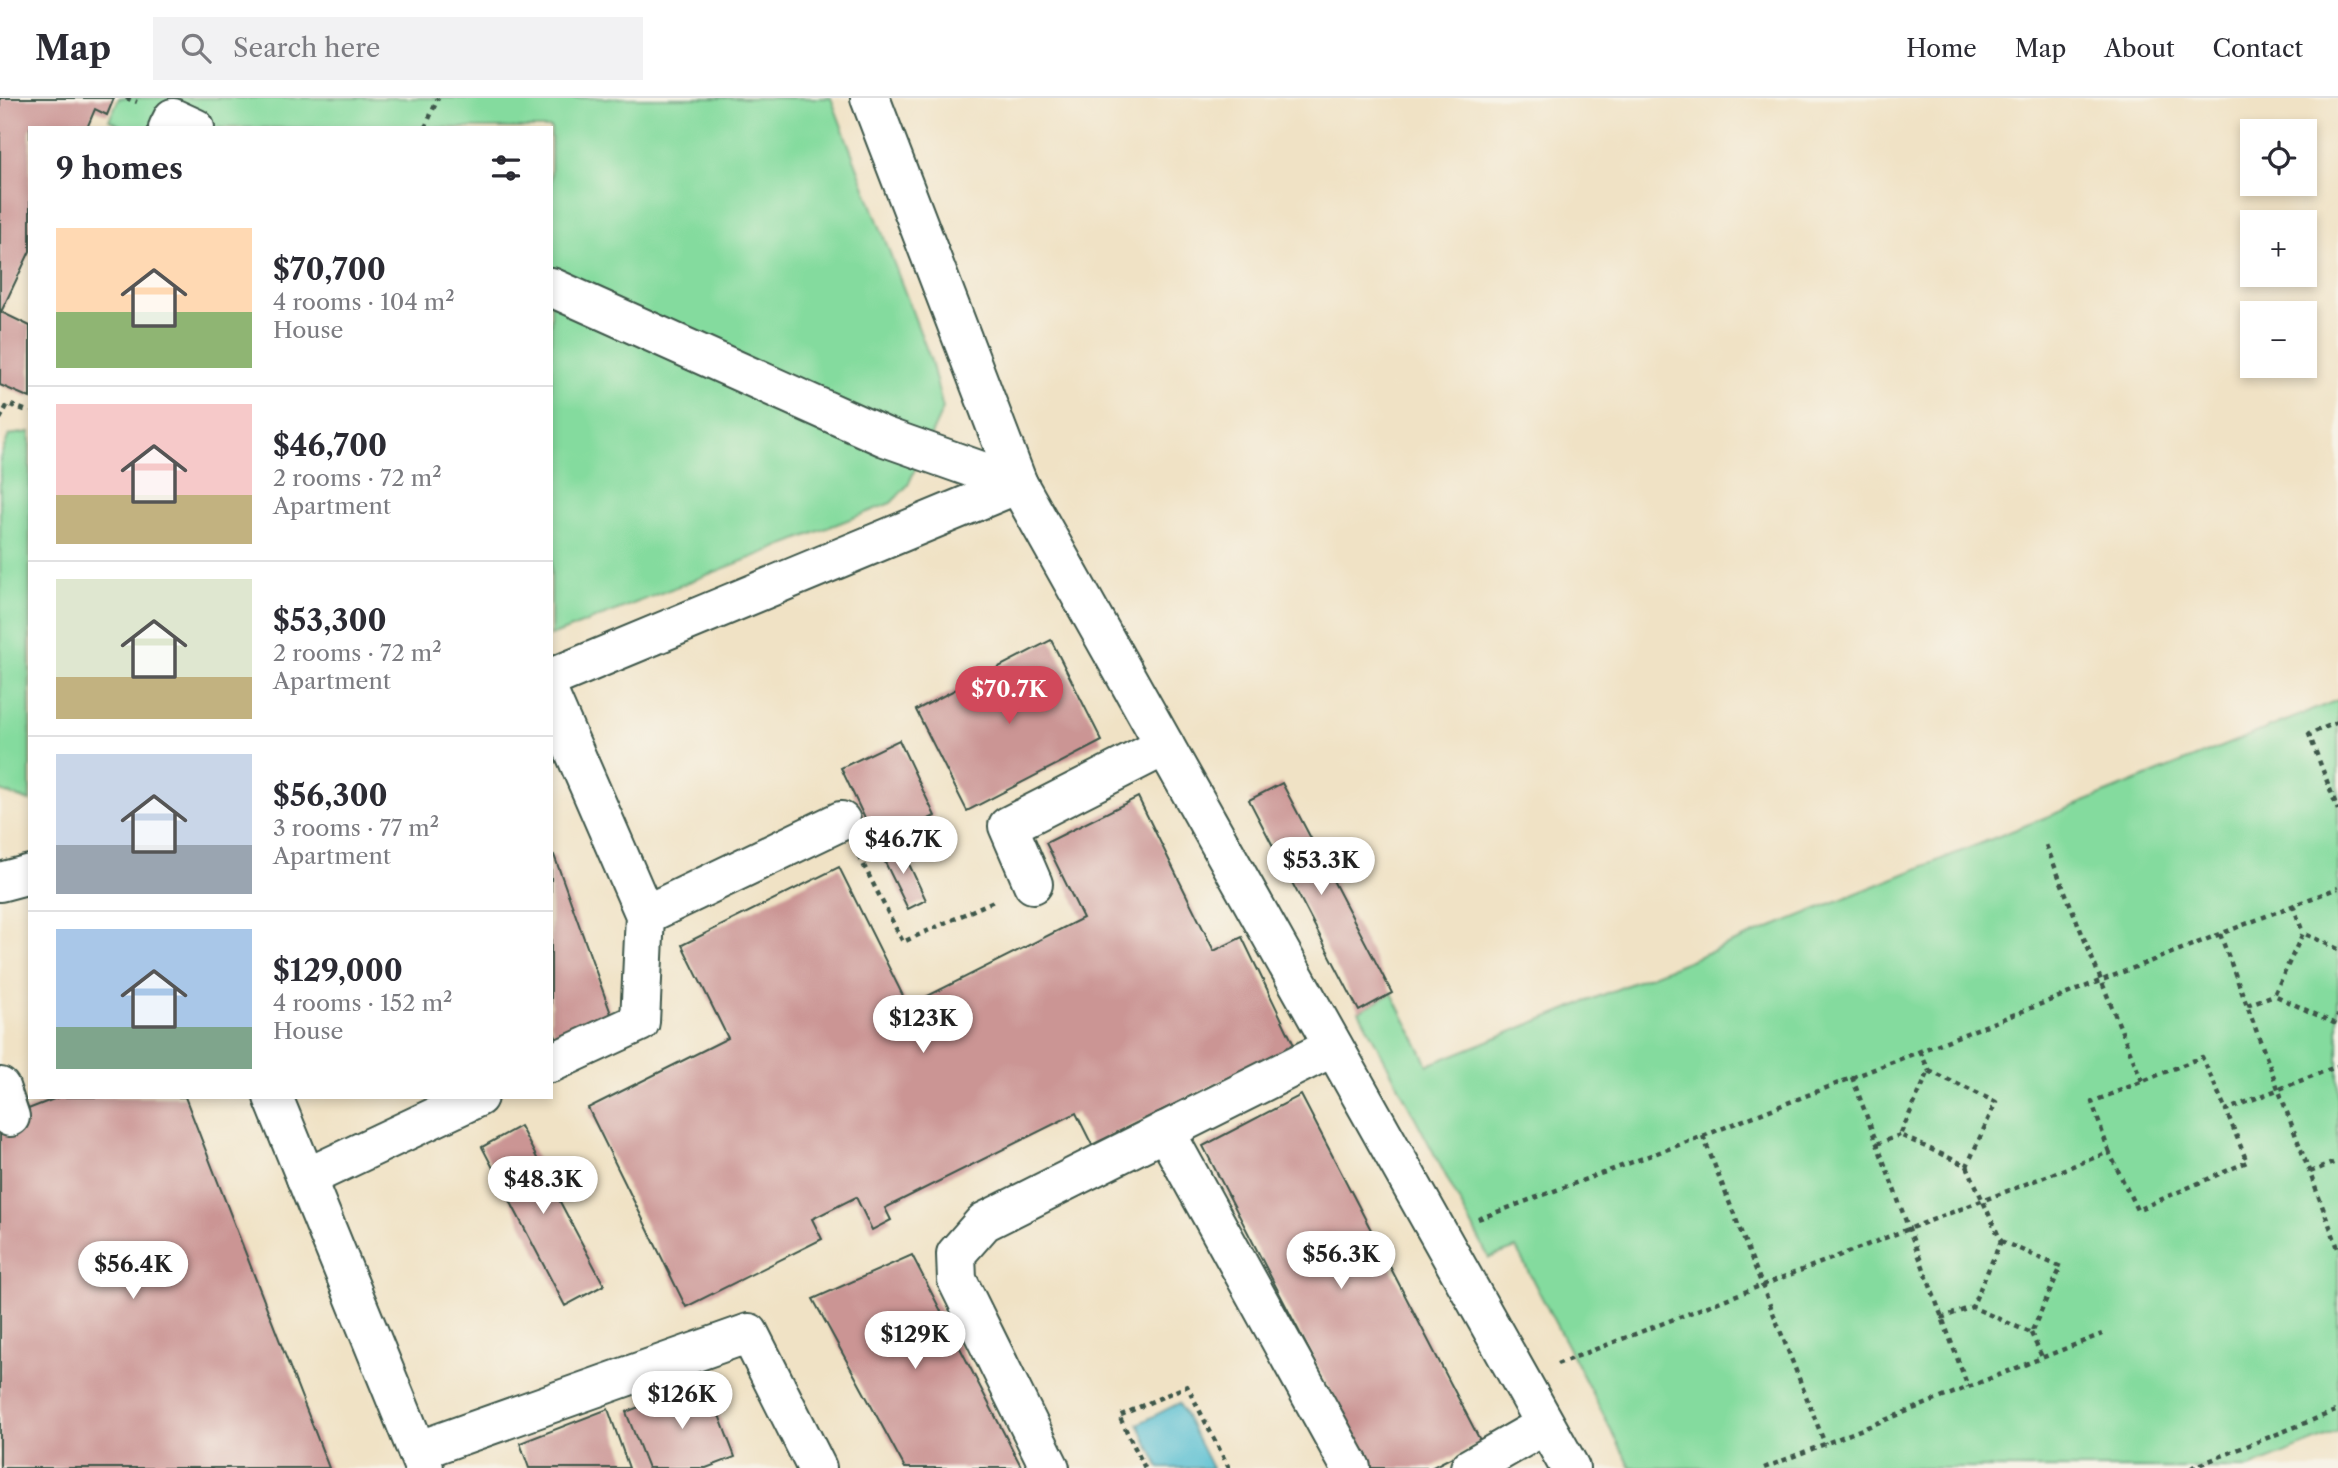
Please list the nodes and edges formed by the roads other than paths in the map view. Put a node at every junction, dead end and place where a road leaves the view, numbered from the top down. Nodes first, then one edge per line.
1 (870, 98) edge
2 (169, 126) edge
3 (191, 126) edge
4 (553, 288) edge
5 (1018, 484) junction
6 (553, 677) edge
7 (553, 703) edge
8 (1165, 746) junction
9 (841, 821) road end
10 (28, 875) edge
11 (0, 882) edge
12 (1033, 884) road end
13 (645, 915) junction
14 (1333, 1047) junction
15 (553, 1062) edge
16 (274, 1099) edge
17 (474, 1099) edge
18 (1165, 1131) junction
19 (306, 1178) junction
20 (1545, 1425) junction
21 (420, 1460) edge
22 (817, 1468) edge
23 (1050, 1468) edge
24 (1351, 1468) edge
25 (1470, 1468) edge
26 (1570, 1468) edge

1 - 5 lane
2 - 3 lane
4 - 5 lane
5 - 6 lane
5 - 8 lane
7 - 13 lane
8 - 12 lane
8 - 14 lane
9 - 13 lane
10 - 11 lane
13 - 15 lane
14 - 18 lane
14 - 20 lane
16 - 19 lane
17 - 19 lane
18 - 23 lane
18 - 24 lane
19 - 21 lane
20 - 25 lane
20 - 26 lane
21 - 22 lane

